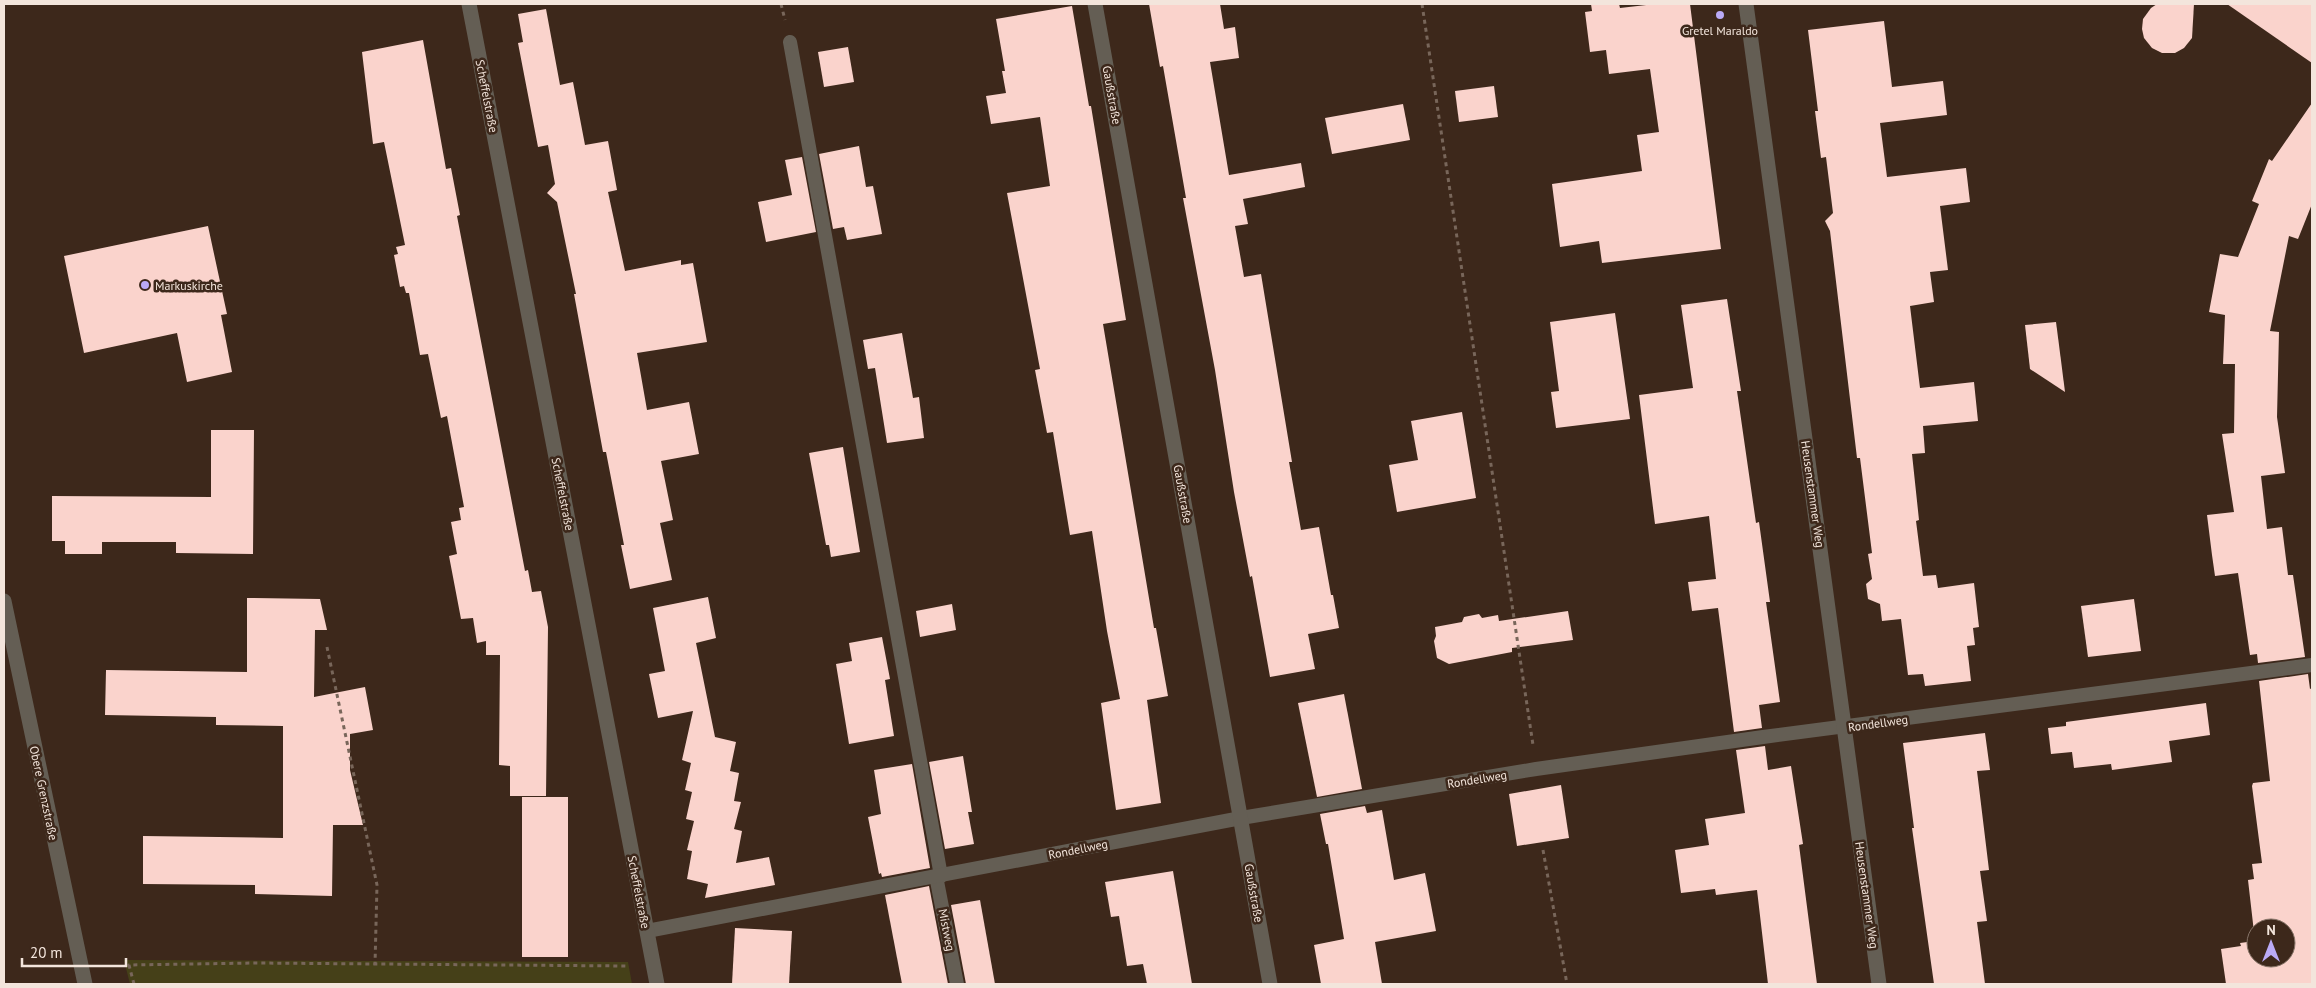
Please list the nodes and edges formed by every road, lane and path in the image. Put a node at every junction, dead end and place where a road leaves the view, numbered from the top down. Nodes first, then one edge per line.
1 (469, 4) edge
2 (1095, 4) edge
3 (1422, 4) edge
4 (1746, 4) edge
5 (790, 42) dead end
6 (4, 601) edge
7 (327, 647) dead end
8 (2312, 665) edge
9 (1844, 727) junction
10 (1536, 769) junction
11 (1241, 818) junction
12 (1543, 850) dead end
13 (939, 876) junction
14 (647, 931) junction
15 (375, 965) junction
16 (654, 966) junction
17 (85, 984) edge
18 (134, 984) edge
19 (657, 984) edge
20 (957, 984) edge
21 (1270, 984) edge
22 (1566, 984) edge
23 (1879, 984) edge

1 - 14 street, Scheffelstraße
2 - 11 street, Gaußstraße
3 - 10 path
4 - 9 street, Heusenstammer Weg
5 - 13 lane, Mistweg
6 - 17 street, Obere Grenzstraße
7 - 15 path
8 - 9 lane, Rondellweg
9 - 10 lane, Rondellweg
9 - 23 street, Heusenstammer Weg
10 - 11 lane, Rondellweg
11 - 13 lane, Rondellweg
11 - 21 street, Gaußstraße
12 - 22 path
13 - 14 lane, Rondellweg
13 - 20 lane, Mistweg
14 - 16 street, Scheffelstraße
15 - 16 path
15 - 18 path
16 - 19 street, Scheffelstraße

